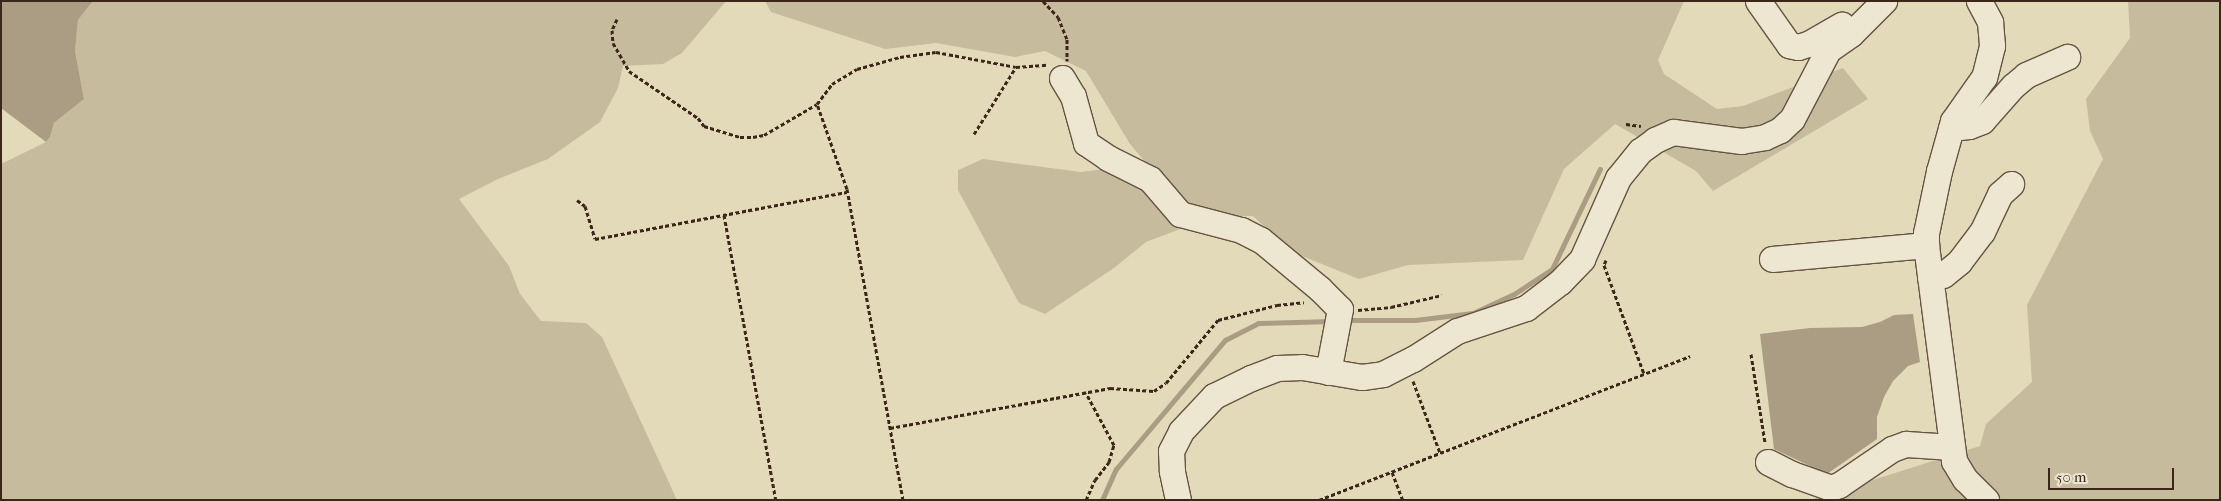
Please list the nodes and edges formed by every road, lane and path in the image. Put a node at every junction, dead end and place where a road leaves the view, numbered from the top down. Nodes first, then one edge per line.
1 (1044, 1) edge
2 (1758, 1) edge
3 (1979, 1) edge
4 (1882, 3) edge
5 (617, 19) dead end
6 (2067, 57) dead end
7 (1016, 67) junction
8 (1062, 78) junction
9 (817, 104) junction
10 (1951, 128) junction
11 (974, 134) dead end
12 (2011, 184) dead end
13 (847, 192) junction
14 (577, 200) dead end
15 (724, 215) junction
16 (1926, 245) junction
17 (1607, 256) dead end
18 (1772, 259) dead end
19 (1930, 277) junction
20 (1442, 295) dead end
21 (1335, 304) junction
22 (1752, 354) dead end
23 (1690, 356) dead end
24 (1406, 363) junction
25 (1328, 372) junction
26 (1644, 374) junction
27 (1086, 393) junction
28 (890, 428) junction
29 (1952, 447) junction
30 (1440, 453) junction
31 (1768, 462) joint
32 (1392, 472) junction
33 (776, 500) edge
34 (903, 500) edge
35 (1086, 500) edge
36 (1178, 500) edge
37 (1284, 500) edge
38 (1288, 500) edge
39 (1319, 500) edge
40 (1403, 500) edge
41 (1986, 500) edge

1 - 8 path
2 - 4 street
3 - 10 street
4 - 24 street
5 - 9 path
6 - 10 street
7 - 8 path
7 - 9 path
7 - 11 path
8 - 21 street
9 - 13 path
10 - 16 street
12 - 19 street
13 - 15 path
13 - 28 path
14 - 15 path
15 - 33 path
16 - 18 street
16 - 19 street
17 - 26 path
19 - 29 street
20 - 21 path
21 - 25 street
21 - 27 path
22 - 31 path
23 - 26 path
24 - 25 street
24 - 30 path
25 - 36 street
26 - 30 path
27 - 28 path
27 - 35 path
28 - 34 path
29 - 31 street
29 - 41 street
30 - 32 path
32 - 39 path
32 - 40 path
37 - 38 path

